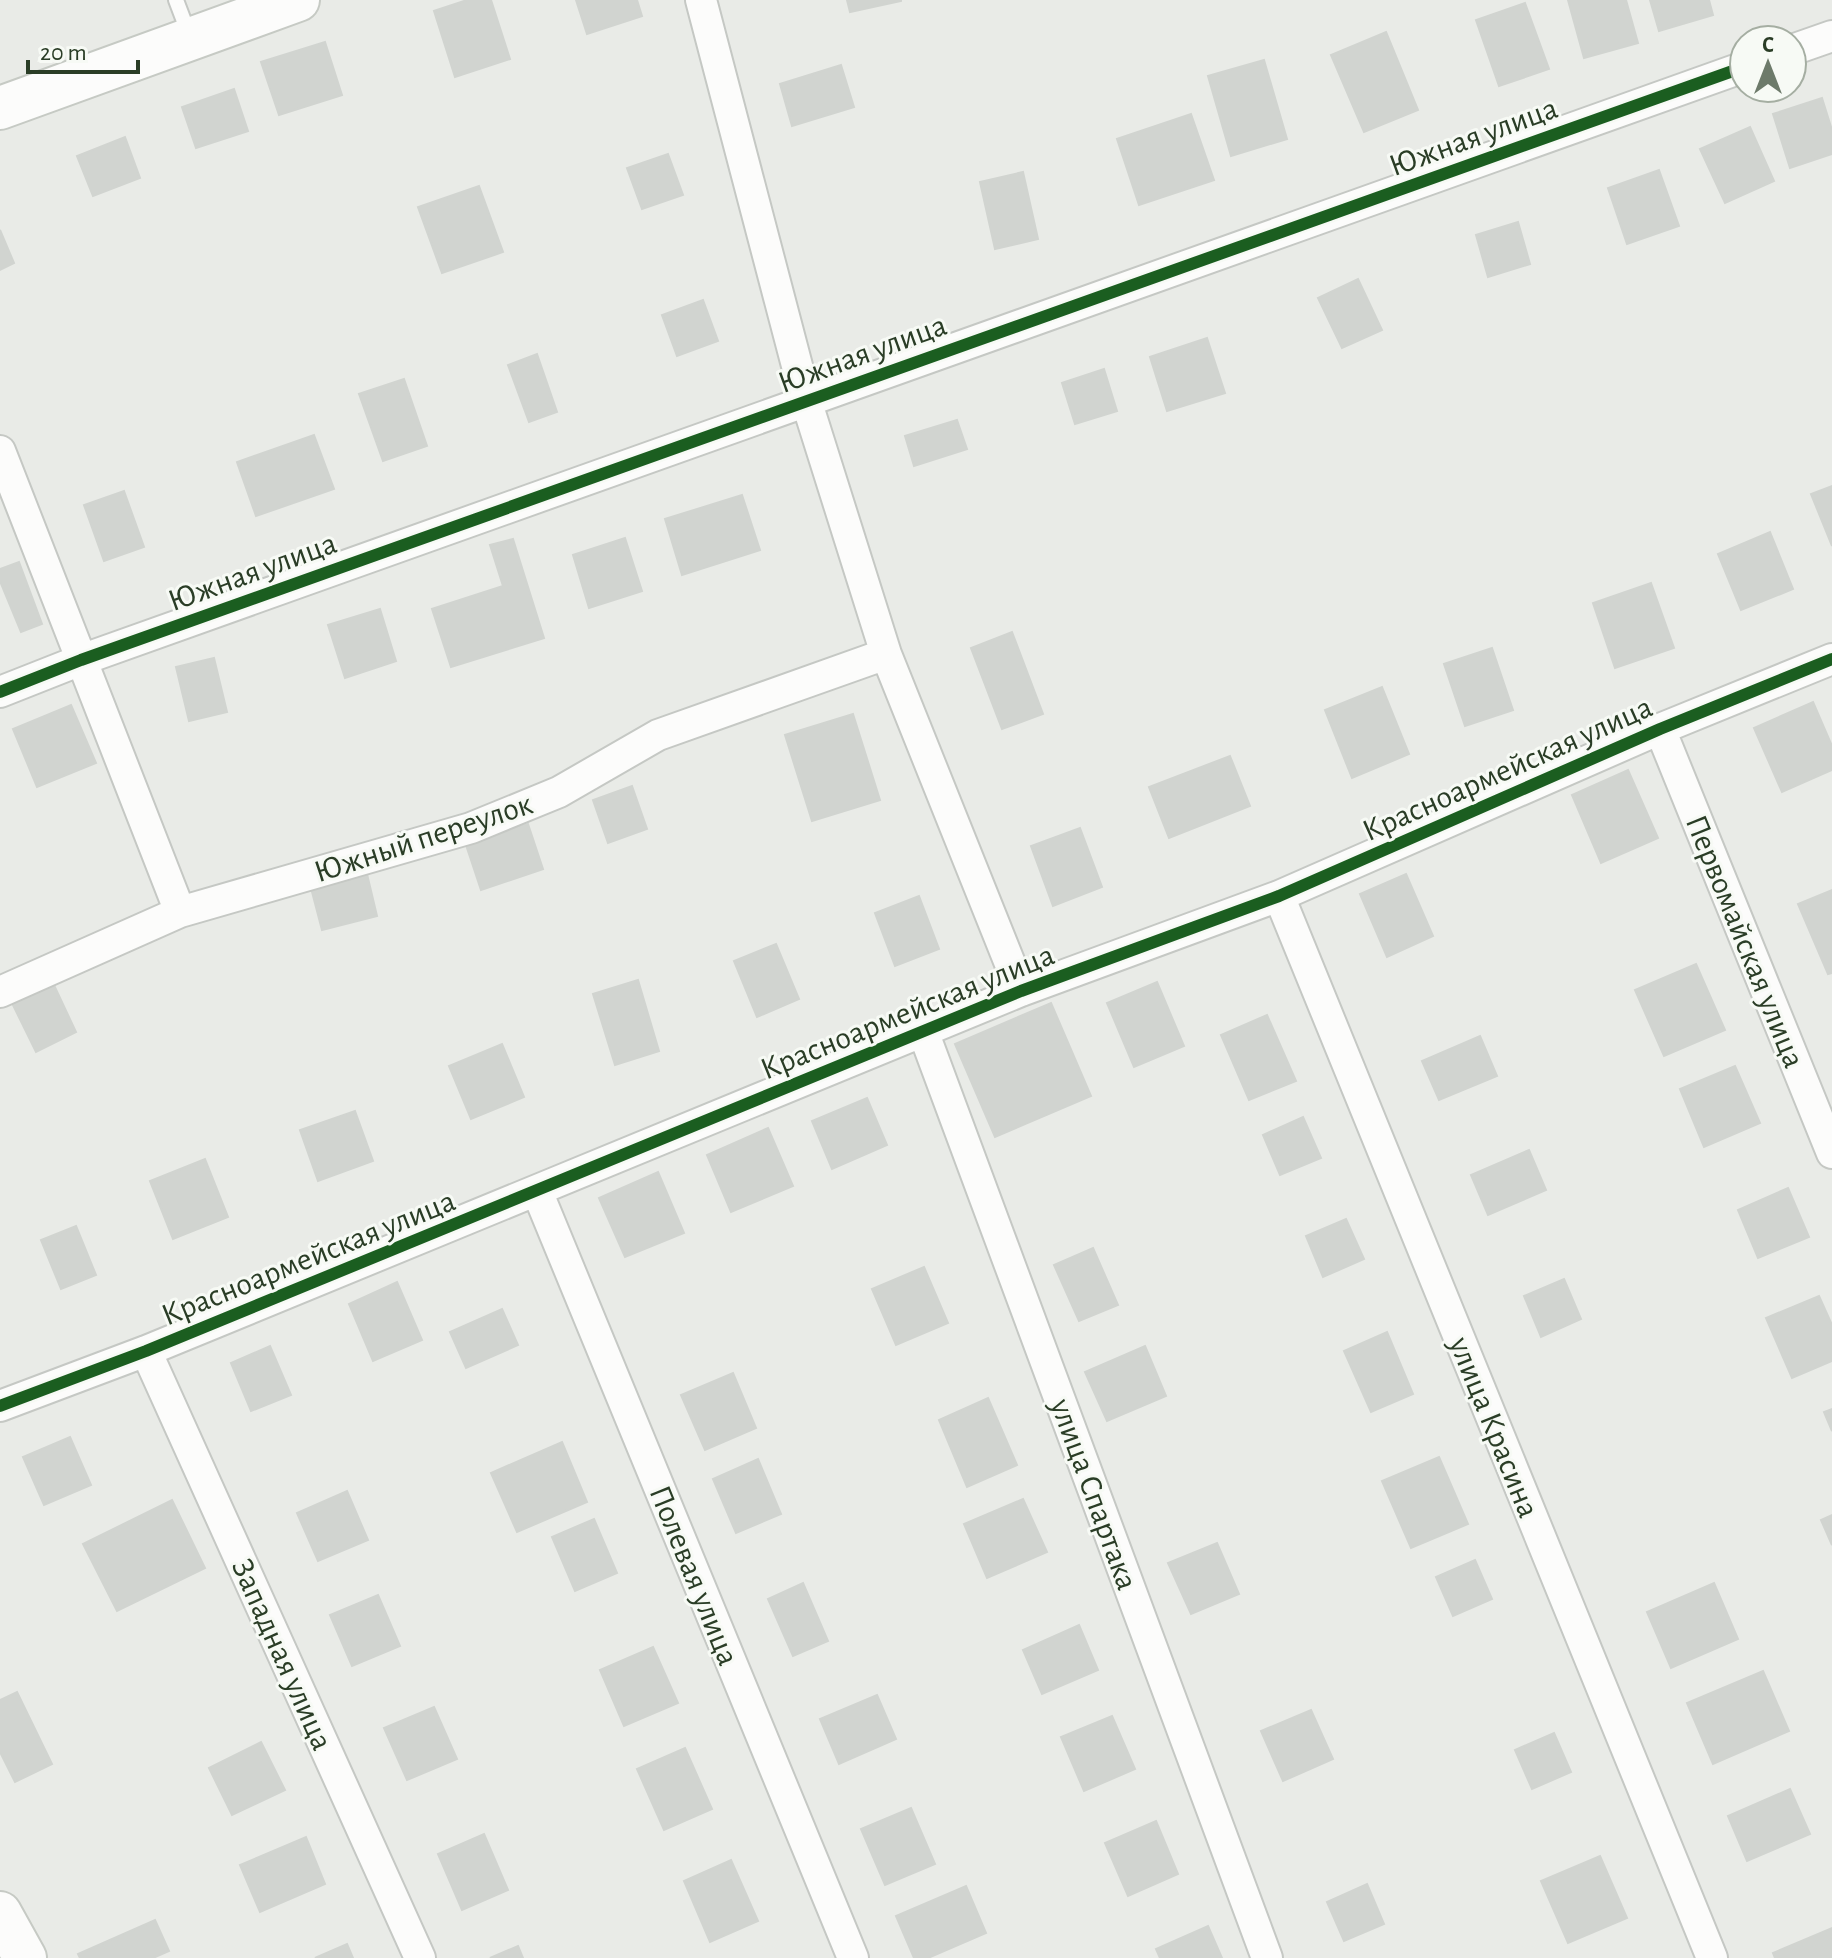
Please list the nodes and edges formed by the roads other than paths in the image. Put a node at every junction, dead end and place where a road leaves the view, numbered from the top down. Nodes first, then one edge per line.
1 (176, 0) edge
2 (298, 0) edge
3 (701, 0) edge
4 (1832, 36) edge
5 (190, 39) junction
6 (1808, 44) edge
7 (1728, 73) edge
8 (0, 108) edge
9 (806, 400) junction
10 (0, 451) edge
11 (886, 654) junction
12 (1832, 659) edge
13 (81, 660) junction
14 (0, 692) edge
15 (1660, 729) junction
16 (1279, 896) junction
17 (180, 912) junction
18 (1021, 991) junction
19 (0, 992) edge
20 (923, 1031) junction
21 (1832, 1153) edge
22 (537, 1191) junction
23 (146, 1351) junction
24 (0, 1406) edge
25 (0, 1913) edge
26 (25, 1958) edge
27 (420, 1958) edge
28 (853, 1958) edge
29 (1267, 1958) edge
30 (1712, 1958) edge

1 - 5 lane
2 - 5 main road
3 - 9 street
4 - 6 street
5 - 8 main road
7 - 9 street, Южная улица
9 - 11 street
9 - 13 street, Южная улица
10 - 13 street
11 - 17 street, Южный переулок
11 - 18 street
12 - 15 street, Красноармейская улица
13 - 14 street, Южная улица
13 - 17 street
15 - 16 street, Красноармейская улица
15 - 21 street, Первомайская улица
16 - 18 street, Красноармейская улица
16 - 30 street, улица Красина
17 - 19 street, Южный переулок
18 - 20 street, Красноармейская улица
20 - 22 street, Красноармейская улица
20 - 29 street, улица Спартака
22 - 23 street, Красноармейская улица
22 - 28 street, Полевая улица
23 - 24 street, Красноармейская улица
23 - 27 street, Западная улица
25 - 26 main road

